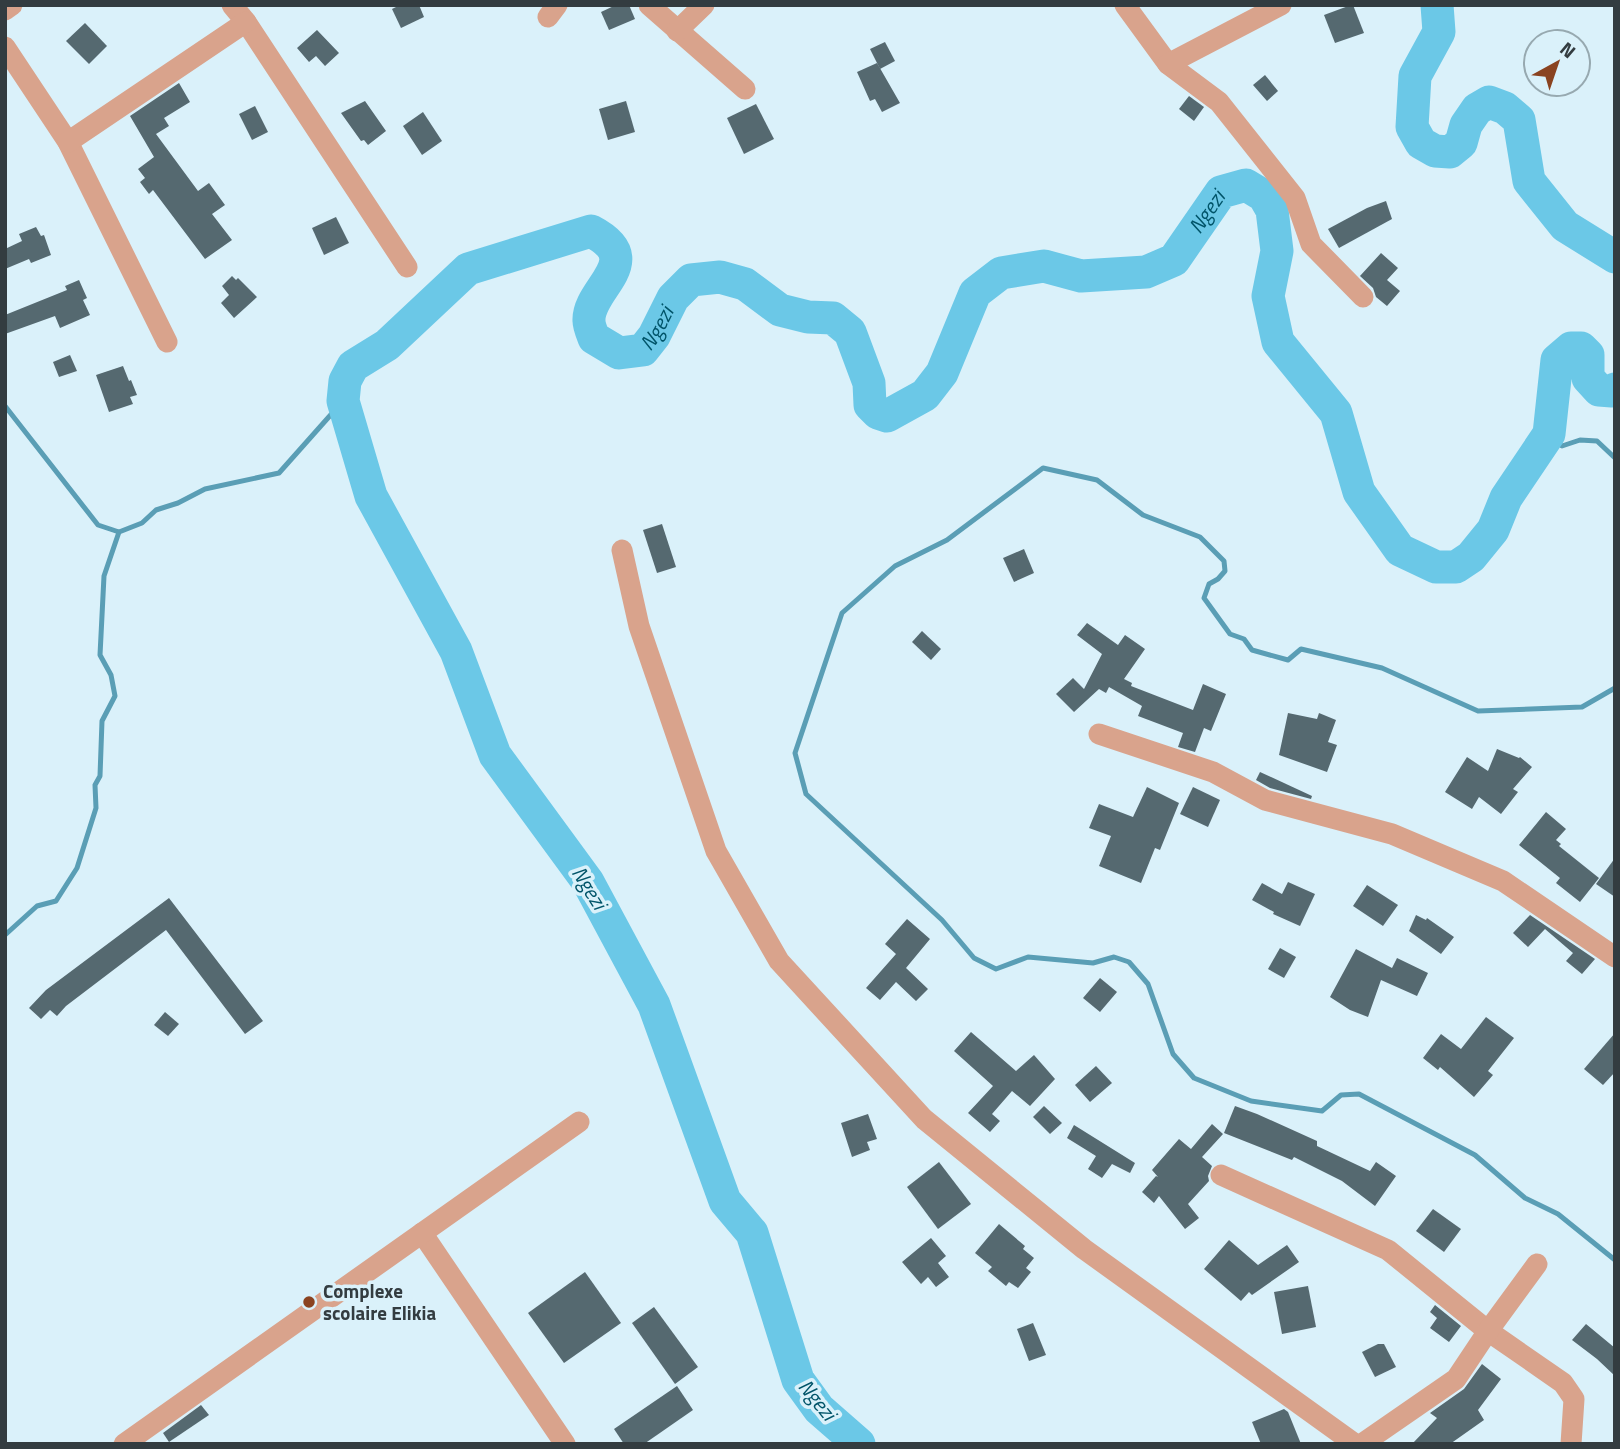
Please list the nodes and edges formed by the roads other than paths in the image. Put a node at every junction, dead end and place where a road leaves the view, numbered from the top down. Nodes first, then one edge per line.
1 (12, 5) edge
2 (649, 5) edge
3 (705, 5) edge
4 (1125, 5) edge
5 (1281, 5) edge
6 (5, 9) edge
7 (239, 13) edge
8 (677, 31) junction
9 (5, 47) edge
10 (1168, 64) junction
11 (745, 89) dead end
12 (68, 142) junction
13 (407, 267) dead end
14 (1363, 297) dead end
15 (167, 342) dead end
16 (622, 550) dead end
17 (1099, 734) dead end
18 (1615, 957) edge
19 (579, 1122) dead end
20 (1221, 1175) dead end
21 (422, 1233) junction
22 (1537, 1264) dead end
23 (1488, 1331) junction
24 (124, 1444) edge
25 (565, 1444) edge
26 (1356, 1444) edge
27 (1362, 1444) edge
28 (1571, 1444) edge

1 - 6 street
2 - 8 street
3 - 8 street
4 - 10 street
5 - 10 street
7 - 12 street
7 - 13 street
8 - 11 street
9 - 12 street
10 - 14 street
12 - 15 street
16 - 26 street
17 - 18 street
19 - 21 street
20 - 23 street
21 - 24 street
21 - 25 street
22 - 23 street
23 - 27 street
23 - 28 street

